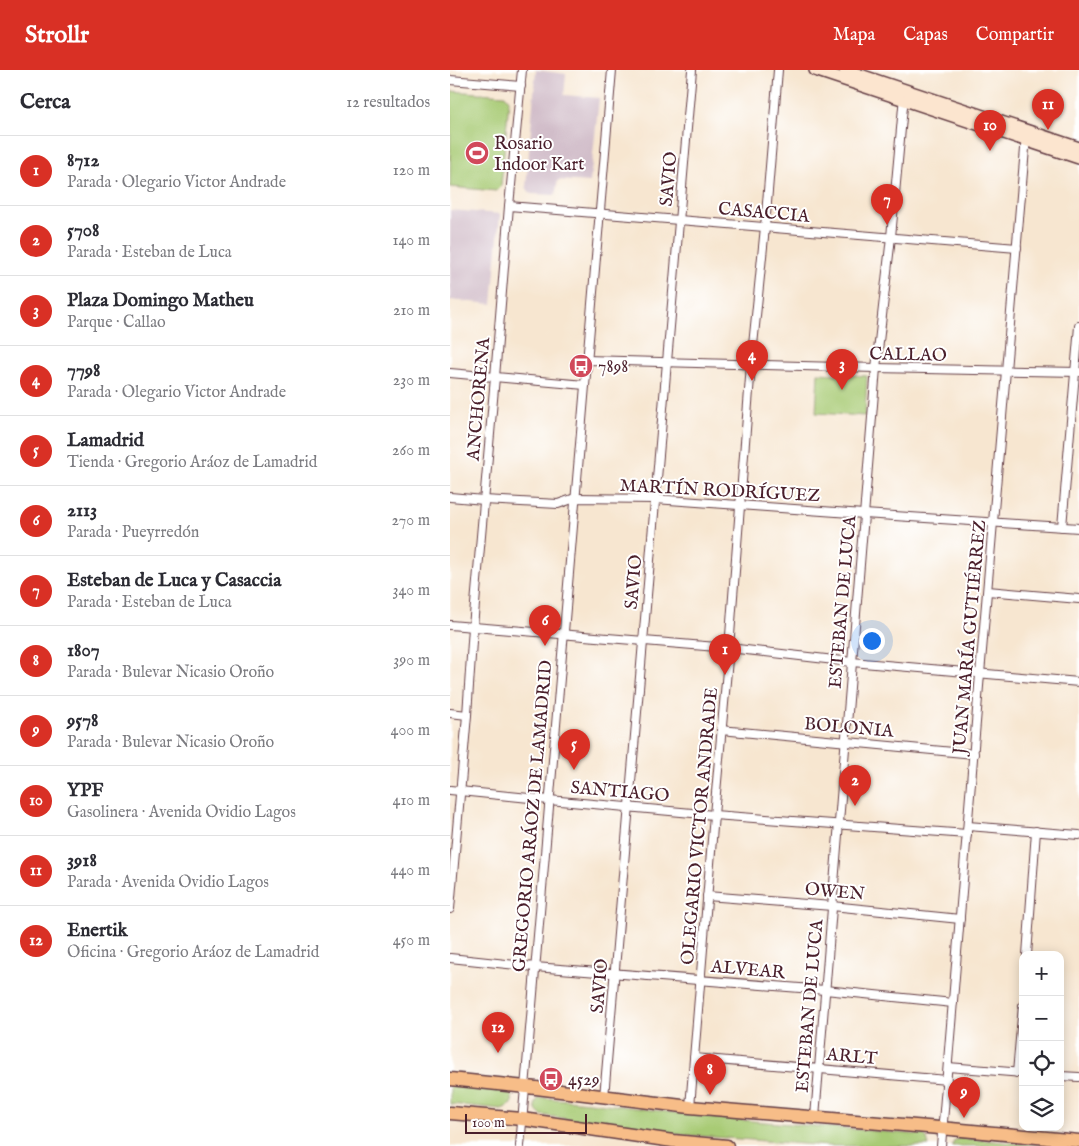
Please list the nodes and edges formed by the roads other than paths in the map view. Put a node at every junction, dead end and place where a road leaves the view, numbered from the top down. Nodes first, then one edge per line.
1 (522, 70) edge
2 (612, 70) edge
3 (692, 70) edge
4 (778, 70) edge
5 (815, 70) edge
6 (845, 70) edge
7 (450, 80) edge
8 (520, 86) junction
9 (904, 95) junction
10 (1026, 135) junction
11 (1079, 148) edge
12 (1079, 158) edge
13 (509, 206) junction
14 (600, 213) junction
15 (679, 220) junction
16 (764, 227) junction
17 (891, 237) junction
18 (1017, 248) junction
19 (1079, 326) edge
20 (586, 360) junction
21 (667, 362) junction
22 (751, 365) junction
23 (876, 368) junction
24 (1006, 371) junction
25 (1077, 372) edge
26 (450, 373) edge
27 (495, 377) junction
28 (585, 384) junction
29 (450, 497) edge
30 (575, 498) junction
31 (655, 499) junction
32 (484, 500) junction
33 (740, 505) junction
34 (864, 514) junction
35 (994, 522) junction
36 (1062, 527) junction
37 (1079, 528) edge
38 (988, 591) junction
39 (1079, 599) edge
40 (450, 625) edge
41 (473, 627) junction
42 (563, 635) junction
43 (643, 641) junction
44 (729, 648) junction
45 (852, 662) junction
46 (980, 674) junction
47 (1079, 682) edge
48 (450, 713) edge
49 (467, 715) junction
50 (721, 730) junction
51 (846, 741) junction
52 (974, 754) junction
53 (450, 790) edge
54 (460, 791) junction
55 (549, 800) junction
56 (629, 807) junction
57 (714, 814) junction
58 (839, 824) junction
59 (968, 826) junction
60 (1036, 831) junction
61 (967, 834) junction
62 (1079, 835) edge
63 (707, 896) junction
64 (832, 906) junction
65 (450, 909) edge
66 (960, 919) junction
67 (1027, 951) edge
68 (450, 958) edge
69 (535, 967) junction
70 (615, 974) junction
71 (701, 980) junction
72 (826, 990) junction
73 (953, 1003) junction
74 (694, 1058) junction
75 (948, 1067) junction
76 (819, 1068) junction
77 (1019, 1073) edge
78 (1064, 1076) edge
79 (1079, 1077) edge
80 (450, 1079) edge
81 (947, 1080) junction
82 (524, 1087) junction
83 (604, 1097) junction
84 (690, 1107) junction
85 (450, 1113) edge
86 (815, 1118) junction
87 (522, 1119) junction
88 (942, 1128) junction
89 (1079, 1141) edge
90 (520, 1146) edge
91 (727, 1146) edge
92 (941, 1146) edge

1 - 8 street, ANCHORENA
2 - 14 street, GREGORIO ARÁOZ DE LAMADRID
3 - 15 street, SAVIO
4 - 16 street, OLEGARIO VICTOR ANDRADE
5 - 9 main road
6 - 9 main road
7 - 8 street
8 - 13 street, ANCHORENA
9 - 10 main road
9 - 17 street, ESTEBAN DE LUCA
10 - 11 main road
10 - 12 main road
10 - 18 street, JUAN MARÍA GUTIÉRREZ
13 - 14 street, CASACCIA
13 - 27 street, ANCHORENA
14 - 15 street, CASACCIA
14 - 20 street, GREGORIO ARÁOZ DE LAMADRID
15 - 16 street, CASACCIA
15 - 21 street, SAVIO
16 - 17 street, CASACCIA
16 - 22 street, OLEGARIO VICTOR ANDRADE
17 - 18 street, CASACCIA
17 - 23 street, ESTEBAN DE LUCA
18 - 24 street, JUAN MARÍA GUTIÉRREZ
19 - 25 street
20 - 21 street, CALLAO
20 - 28 street, GREGORIO ARÁOZ DE LAMADRID
21 - 22 street, CALLAO
21 - 31 street, SAVIO
22 - 23 street, CALLAO
22 - 33 street, OLEGARIO VICTOR ANDRADE
23 - 24 street, CALLAO
23 - 34 street, ESTEBAN DE LUCA
24 - 25 street, CALLAO
24 - 35 street, JUAN MARÍA GUTIÉRREZ
25 - 36 street
26 - 27 street
27 - 28 street
27 - 32 street, ANCHORENA
28 - 30 street, GREGORIO ARÁOZ DE LAMADRID
29 - 32 street, MARTÍN RODRÍGUEZ
30 - 31 street, MARTÍN RODRÍGUEZ
30 - 32 street, MARTÍN RODRÍGUEZ
30 - 42 street, GREGORIO ARÁOZ DE LAMADRID
31 - 33 street, MARTÍN RODRÍGUEZ
31 - 43 street, SAVIO
32 - 41 street, ANCHORENA
33 - 34 street, MARTÍN RODRÍGUEZ
33 - 44 street, OLEGARIO VICTOR ANDRADE
34 - 35 street, MARTÍN RODRÍGUEZ
34 - 45 street, ESTEBAN DE LUCA
35 - 36 street, MARTÍN RODRÍGUEZ
35 - 38 street, JUAN MARÍA GUTIÉRREZ
36 - 37 street, MARTÍN RODRÍGUEZ
38 - 39 street
38 - 46 street, JUAN MARÍA GUTIÉRREZ
40 - 41 street
41 - 42 street
41 - 49 street, ANCHORENA
42 - 43 street
42 - 55 street, GREGORIO ARÁOZ DE LAMADRID
43 - 44 street
43 - 56 street, SAVIO
44 - 45 street
44 - 50 street, OLEGARIO VICTOR ANDRADE
45 - 46 street
45 - 51 street, ESTEBAN DE LUCA
46 - 47 street
46 - 52 street, JUAN MARÍA GUTIÉRREZ
48 - 49 street
49 - 54 street, ANCHORENA
50 - 51 street, BOLONIA
50 - 57 street, OLEGARIO VICTOR ANDRADE
51 - 52 street, BOLONIA
51 - 58 street, ESTEBAN DE LUCA
52 - 59 street, JUAN MARÍA GUTIÉRREZ
53 - 54 street, SANTIAGO
54 - 55 street, SANTIAGO
54 - 65 street, ANCHORENA
55 - 56 street, SANTIAGO
55 - 69 street, GREGORIO ARÁOZ DE LAMADRID
56 - 57 street, SANTIAGO
56 - 70 street, SAVIO
57 - 58 street, SANTIAGO
57 - 63 street, OLEGARIO VICTOR ANDRADE
58 - 61 street, SANTIAGO
58 - 64 street, ESTEBAN DE LUCA
59 - 60 street
59 - 61 street, JUAN MARÍA GUTIÉRREZ
60 - 62 street
60 - 67 street
61 - 66 street, JUAN MARÍA GUTIÉRREZ
63 - 64 street, OWEN
63 - 71 street, OLEGARIO VICTOR ANDRADE
64 - 66 street, OWEN
64 - 72 street, ESTEBAN DE LUCA
66 - 73 street, JUAN MARÍA GUTIÉRREZ
68 - 69 street, ALVEAR
69 - 70 street, ALVEAR
69 - 82 street, GREGORIO ARÁOZ DE LAMADRID
70 - 71 street, ALVEAR
70 - 83 street, SAVIO
71 - 72 street, ALVEAR
71 - 74 street, OLEGARIO VICTOR ANDRADE
72 - 73 street, ALVEAR
72 - 76 street, ESTEBAN DE LUCA
73 - 75 street, JUAN MARÍA GUTIÉRREZ
74 - 76 street, ARLT
74 - 84 street, OLEGARIO VICTOR ANDRADE
75 - 77 street
75 - 81 street, JUAN MARÍA GUTIÉRREZ
76 - 81 street, ARLT
76 - 86 street, ESTEBAN DE LUCA
78 - 79 street
80 - 82 main road
81 - 88 street, JUAN MARÍA GUTIÉRREZ
82 - 83 main road
82 - 87 street, GREGORIO ARÁOZ DE LAMADRID
83 - 84 main road
84 - 86 main road
85 - 87 main road
86 - 88 main road
87 - 90 street, GREGORIO ARÁOZ DE LAMADRID
87 - 91 main road
88 - 89 main road
88 - 92 street, JUAN MARÍA GUTIÉRREZ

